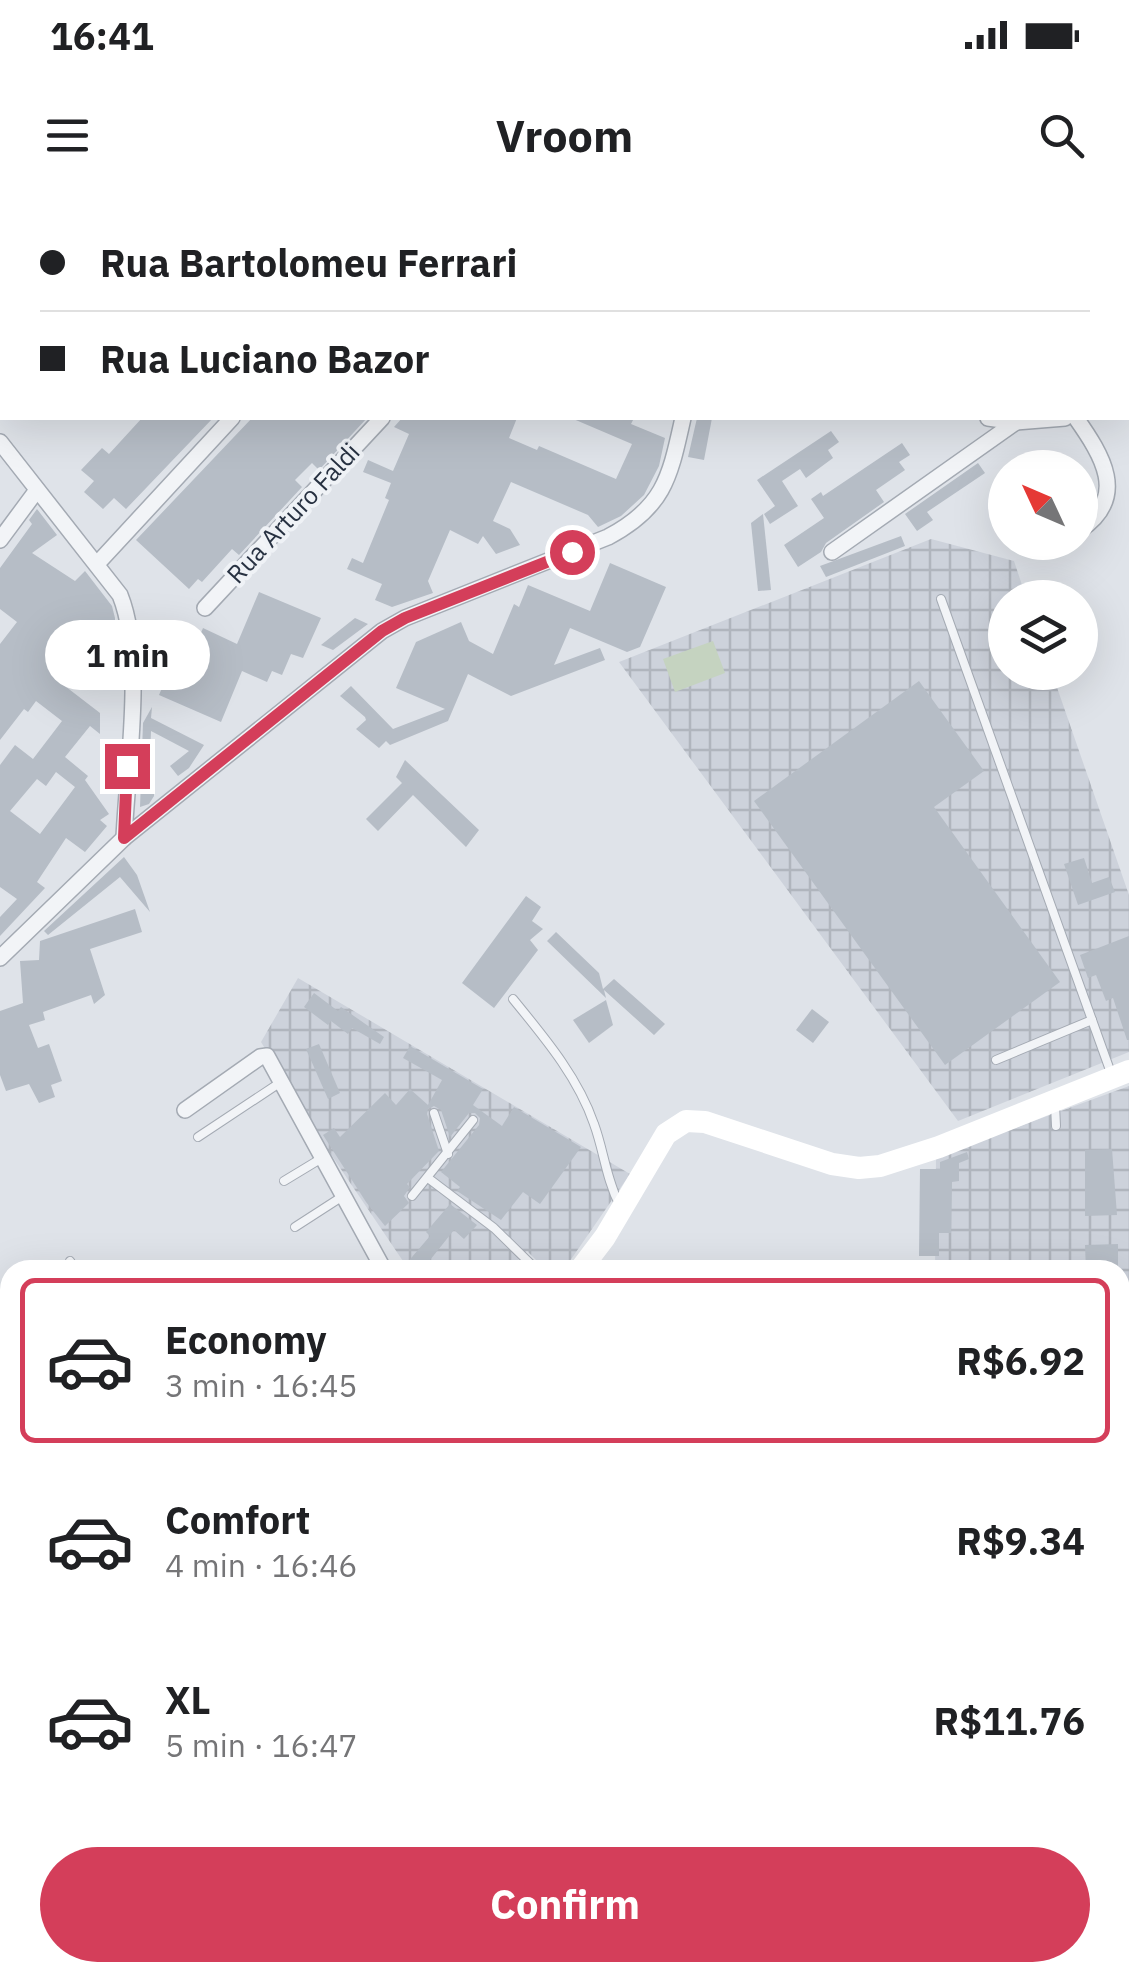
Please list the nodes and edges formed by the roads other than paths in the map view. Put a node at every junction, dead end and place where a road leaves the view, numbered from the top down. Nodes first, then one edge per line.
1 (230, 420) edge
2 (380, 420) edge
3 (683, 420) edge
4 (1002, 420) edge
5 (1040, 420) edge
6 (1078, 420) edge
7 (1016, 422) junction
8 (0, 442) edge
9 (1097, 450) edge
10 (1098, 453) edge
11 (37, 490) junction
12 (1098, 513) edge
13 (0, 540) edge
14 (832, 552) dead end
15 (96, 564) junction
16 (940, 599) dead end
17 (205, 608) dead end
18 (124, 838) junction
19 (0, 958) edge
20 (514, 999) dead end
21 (1092, 1020) junction
22 (996, 1060) dead end
23 (1121, 1074) edge
24 (281, 1082) junction
25 (1054, 1100) junction
26 (185, 1110) dead end
27 (434, 1113) dead end
28 (473, 1120) dead end
29 (1056, 1126) dead end
30 (198, 1137) dead end
31 (448, 1154) junction
32 (322, 1158) junction
33 (428, 1178) junction
34 (284, 1181) dead end
35 (343, 1196) junction
36 (412, 1196) dead end
37 (622, 1210) junction
38 (295, 1227) dead end
39 (378, 1260) edge
40 (527, 1260) edge
41 (587, 1260) edge

1 - 15 street
2 - 17 street, Rua Arturo Faldi
3 - 18 street
4 - 7 street
5 - 7 street
6 - 9 street
7 - 14 street
8 - 11 street
10 - 12 street
11 - 13 street
11 - 15 street
15 - 18 street
16 - 21 lane
18 - 19 street
20 - 37 lane
21 - 22 lane
21 - 23 lane
23 - 25 main road
24 - 26 street
24 - 30 lane
24 - 32 street
25 - 29 lane
25 - 37 main road
27 - 31 lane
28 - 31 lane
31 - 33 lane
32 - 34 lane
32 - 35 street
33 - 36 lane
33 - 40 lane
35 - 38 lane
35 - 39 street
37 - 41 main road

